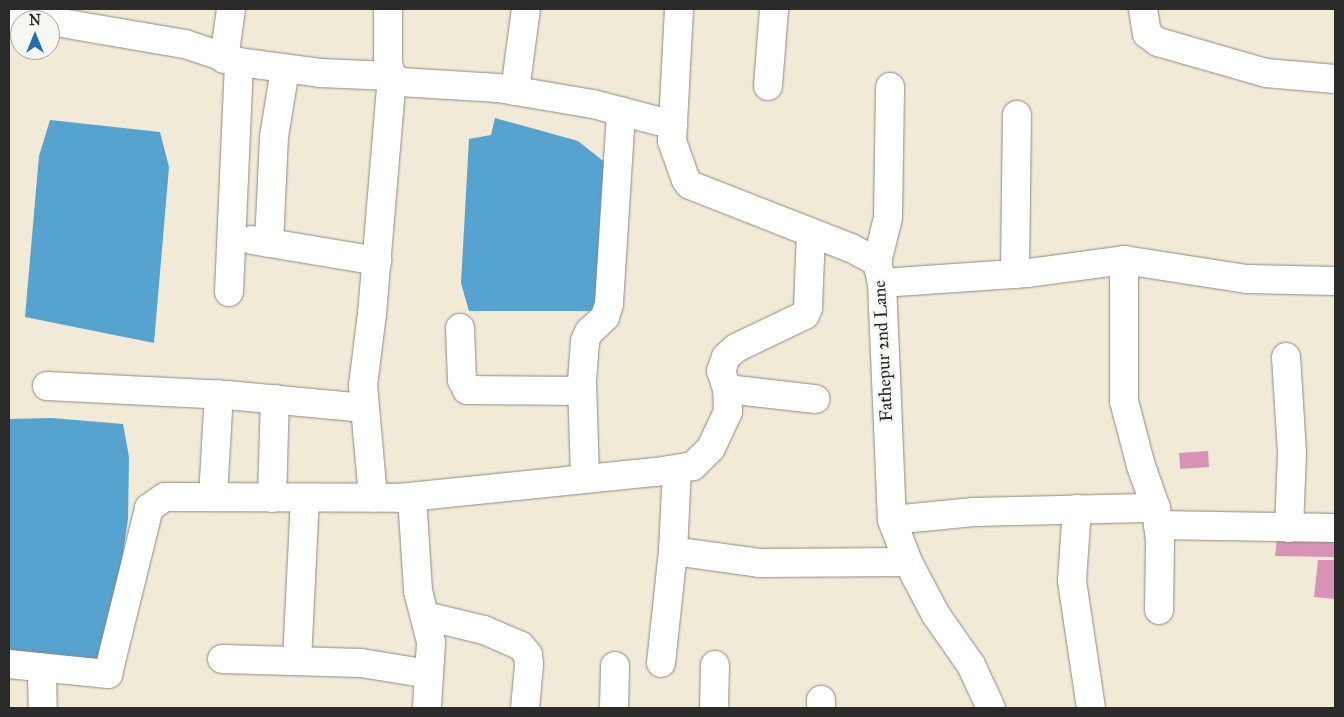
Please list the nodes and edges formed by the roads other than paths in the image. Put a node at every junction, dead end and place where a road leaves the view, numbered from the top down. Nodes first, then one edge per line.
1 (231, 9) edge
2 (388, 9) edge
3 (526, 9) edge
4 (679, 9) edge
5 (774, 9) edge
6 (1143, 9) edge
7 (60, 23) edge
8 (231, 61) junction
9 (285, 69) junction
10 (392, 76) junction
11 (1335, 79) edge
12 (768, 86) dead end
13 (890, 88) dead end
14 (514, 91) junction
15 (621, 111) junction
16 (1017, 115) dead end
17 (673, 125) junction
18 (811, 233) junction
19 (230, 236) junction
20 (269, 243) junction
21 (1124, 260) junction
22 (377, 261) junction
23 (879, 273) junction
24 (1015, 274) junction
25 (1335, 281) edge
26 (228, 292) dead end
27 (460, 328) dead end
28 (1286, 357) dead end
29 (47, 386) dead end
30 (727, 389) junction
31 (582, 391) junction
32 (219, 394) junction
33 (275, 399) junction
34 (815, 399) dead end
35 (364, 408) junction
36 (677, 469) junction
37 (585, 478) junction
38 (412, 497) junction
39 (213, 498) junction
40 (272, 498) junction
41 (305, 498) junction
42 (373, 498) junction
43 (1078, 509) junction
44 (1157, 516) junction
45 (892, 520) junction
46 (1289, 528) junction
47 (1335, 528) edge
48 (673, 551) junction
49 (908, 562) junction
50 (1159, 610) dead end
51 (426, 616) junction
52 (222, 659) dead end
53 (298, 661) junction
54 (661, 663) dead end
55 (9, 664) edge
56 (715, 665) dead end
57 (615, 666) dead end
58 (42, 669) junction
59 (429, 674) junction
60 (43, 708) edge
61 (427, 708) edge
62 (525, 708) edge
63 (614, 708) edge
64 (714, 708) edge
65 (991, 708) edge
66 (1090, 708) edge

1 - 8 street
2 - 10 street
3 - 14 street
4 - 17 street, Fathepur 2nd Lane
5 - 12 street
6 - 11 street
7 - 8 street
8 - 9 street
8 - 19 street
9 - 10 street
9 - 20 street
10 - 14 street
10 - 22 street
13 - 23 street
14 - 15 street
15 - 17 street
15 - 31 street
16 - 24 street
17 - 18 street, Fathepur 2nd Lane
18 - 23 street, Fathepur 2nd Lane
18 - 30 street
19 - 20 street
19 - 26 street
20 - 22 street
21 - 24 street
21 - 25 street
21 - 44 street
22 - 35 street
23 - 24 street
23 - 45 street, Fathepur 2nd Lane
27 - 31 street
28 - 46 street
29 - 32 street
30 - 34 street
30 - 36 street
31 - 37 street
32 - 33 street
32 - 39 street
33 - 35 street
33 - 40 street
35 - 42 street
36 - 37 street
36 - 48 street
37 - 38 street
38 - 42 street
38 - 51 street
39 - 40 street
39 - 58 street
40 - 41 street
41 - 42 street
41 - 53 street
43 - 44 street
43 - 45 street
43 - 66 street
44 - 46 street
44 - 50 street
45 - 49 street, Fathepur 2nd Lane
46 - 47 street
48 - 49 street
48 - 54 street
49 - 65 street, Fathepur 2nd Lane
51 - 59 street
51 - 62 street
52 - 53 street
53 - 59 street
55 - 58 street
56 - 64 street
57 - 63 street
58 - 60 street
59 - 61 street

